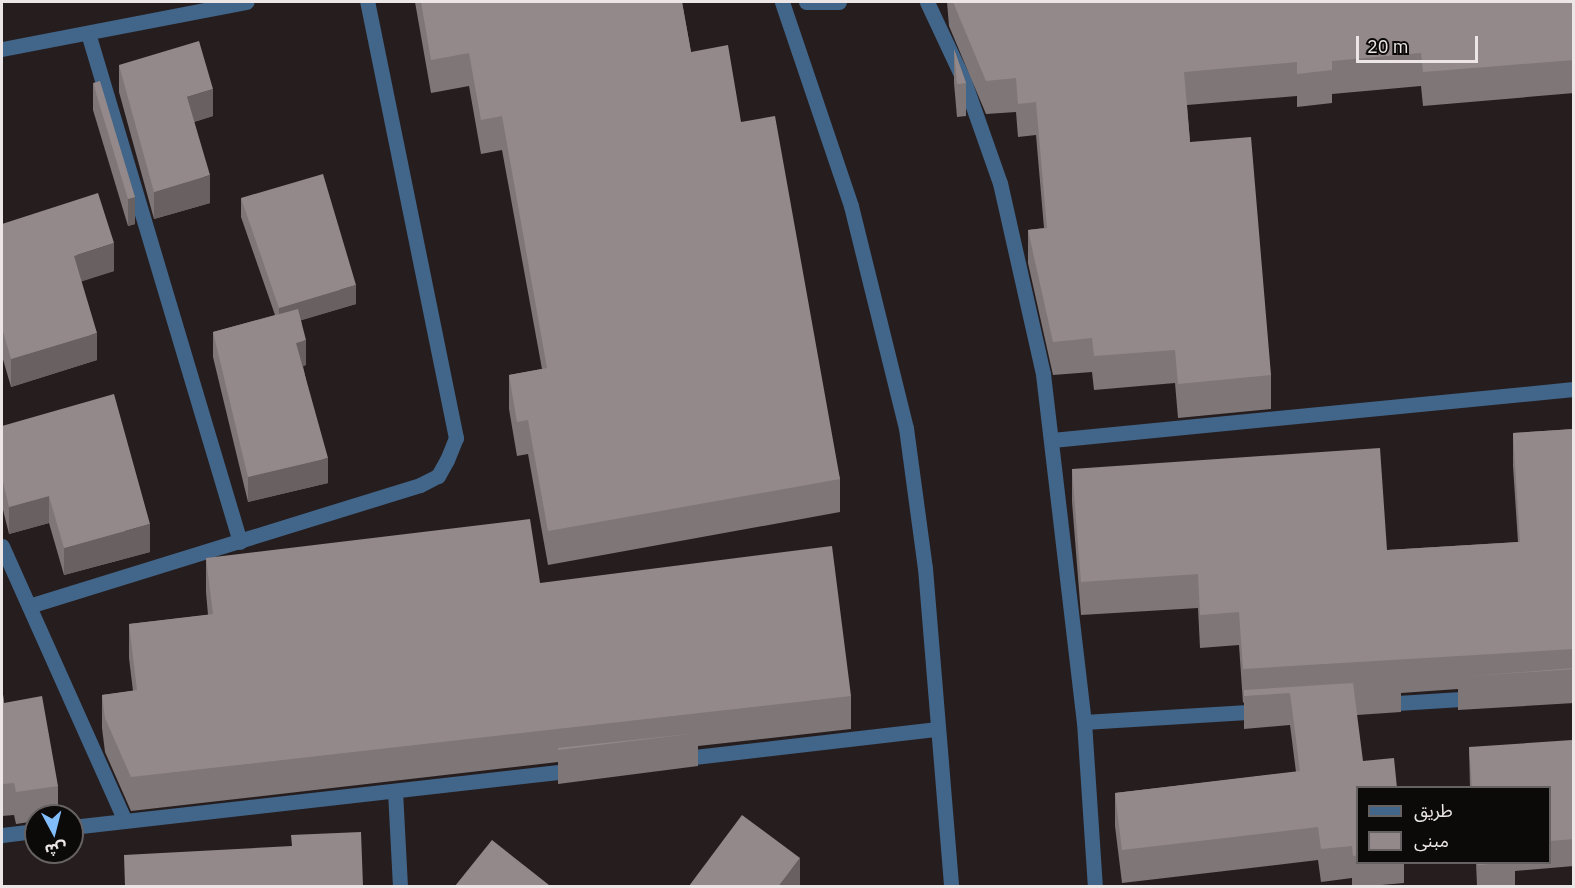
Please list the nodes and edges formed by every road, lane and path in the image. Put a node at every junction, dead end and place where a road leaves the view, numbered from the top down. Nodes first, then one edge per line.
1 (247, 2) edge
2 (367, 2) edge
3 (782, 2) edge
4 (806, 2) edge
5 (839, 2) edge
6 (927, 2) edge
7 (88, 33) junction
8 (2, 49) edge
9 (1574, 389) edge
10 (1052, 440) junction
11 (240, 542) junction
12 (3, 556) edge
13 (29, 606) junction
14 (1490, 697) dead end
15 (1359, 705) dead end
16 (1287, 710) edge
17 (1084, 722) junction
18 (937, 729) junction
19 (654, 761) dead end
20 (595, 768) dead end
21 (395, 791) junction
22 (125, 821) junction
23 (84, 826) edge
24 (24, 832) edge
25 (2, 835) edge
26 (399, 886) edge
27 (951, 886) edge
28 (1095, 886) edge

1 - 7 street
2 - 11 street
3 - 18 street
4 - 5 street
6 - 10 street
7 - 8 street
7 - 11 street
9 - 10 street
10 - 17 street
11 - 13 street
12 - 13 street
13 - 22 street
14 - 15 street
16 - 17 street
17 - 28 street
18 - 19 street
18 - 27 street
20 - 21 street
21 - 22 street
21 - 26 street
22 - 23 street
24 - 25 street

